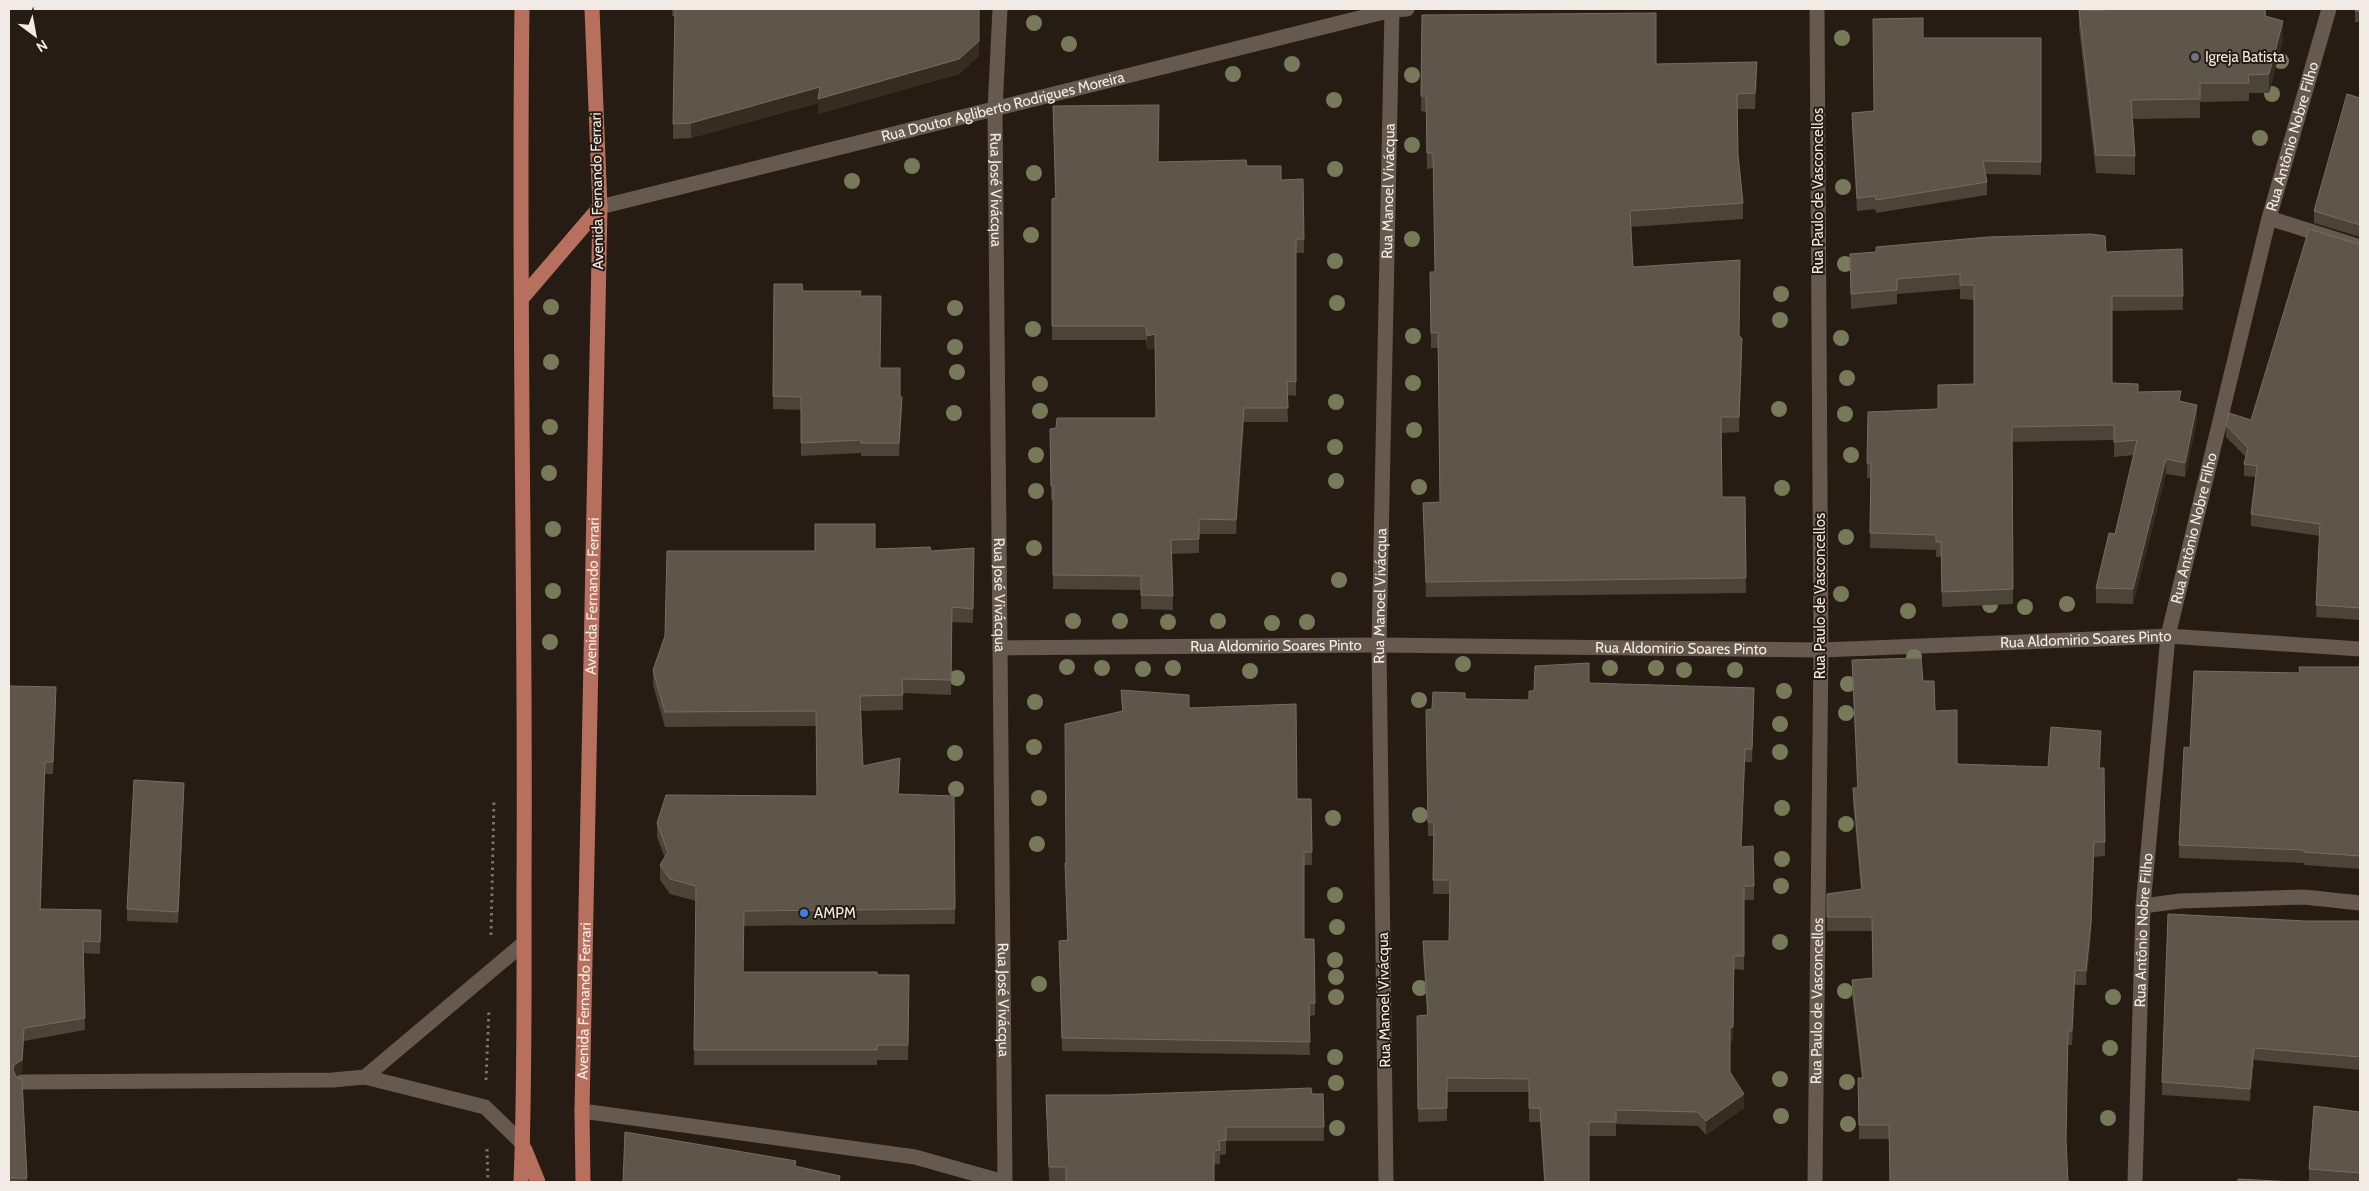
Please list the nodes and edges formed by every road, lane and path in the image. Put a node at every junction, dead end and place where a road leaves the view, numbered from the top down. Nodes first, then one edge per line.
1 (522, 9) edge
2 (592, 9) edge
3 (1000, 9) edge
4 (1397, 9) edge
5 (1817, 9) edge
6 (2329, 9) edge
7 (995, 110) junction
8 (600, 207) junction
9 (2269, 218) junction
10 (2360, 247) edge
11 (522, 298) junction
12 (2168, 636) junction
13 (1379, 645) junction
14 (1000, 648) junction
15 (2360, 649) edge
16 (1821, 650) junction
17 (2360, 903) edge
18 (2143, 906) junction
19 (524, 943) junction
20 (366, 1077) junction
21 (22, 1082) edge
22 (582, 1111) junction
23 (523, 1144) junction
24 (521, 1182) edge
25 (538, 1182) edge
26 (583, 1182) edge
27 (1004, 1182) edge
28 (1386, 1182) edge
29 (1815, 1182) edge
30 (2135, 1182) edge

1 - 11 main road
2 - 8 main road, Avenida Fernando Ferrari
3 - 7 street, Rua José Vivácqua
4 - 7 street, Rua Doutor Agliberto Rodrigues Moreira
4 - 13 street, Rua Manoel Vivácqua
5 - 16 street, Rua Paulo de Vasconcellos
6 - 9 street, Rua Antônio Nobre Filho
7 - 8 street, Rua Doutor Agliberto Rodrigues Moreira
7 - 14 street, Rua José Vivácqua
8 - 11 main road
8 - 22 main road, Avenida Fernando Ferrari
9 - 10 street
9 - 12 street, Rua Antônio Nobre Filho
11 - 19 main road
12 - 15 street, Rua Aldomirio Soares Pinto
12 - 16 street, Rua Aldomirio Soares Pinto
12 - 18 street, Rua Antônio Nobre Filho
13 - 14 street, Rua Aldomirio Soares Pinto
13 - 16 street, Rua Aldomirio Soares Pinto
13 - 28 street, Rua Manoel Vivácqua
14 - 27 street, Rua José Vivácqua
16 - 29 street, Rua Paulo de Vasconcellos
17 - 18 street
18 - 30 street, Rua Antônio Nobre Filho
19 - 20 street
19 - 23 main road
20 - 21 street
20 - 23 street
22 - 26 main road, Avenida Fernando Ferrari
22 - 27 street
23 - 24 main road
23 - 25 main road

